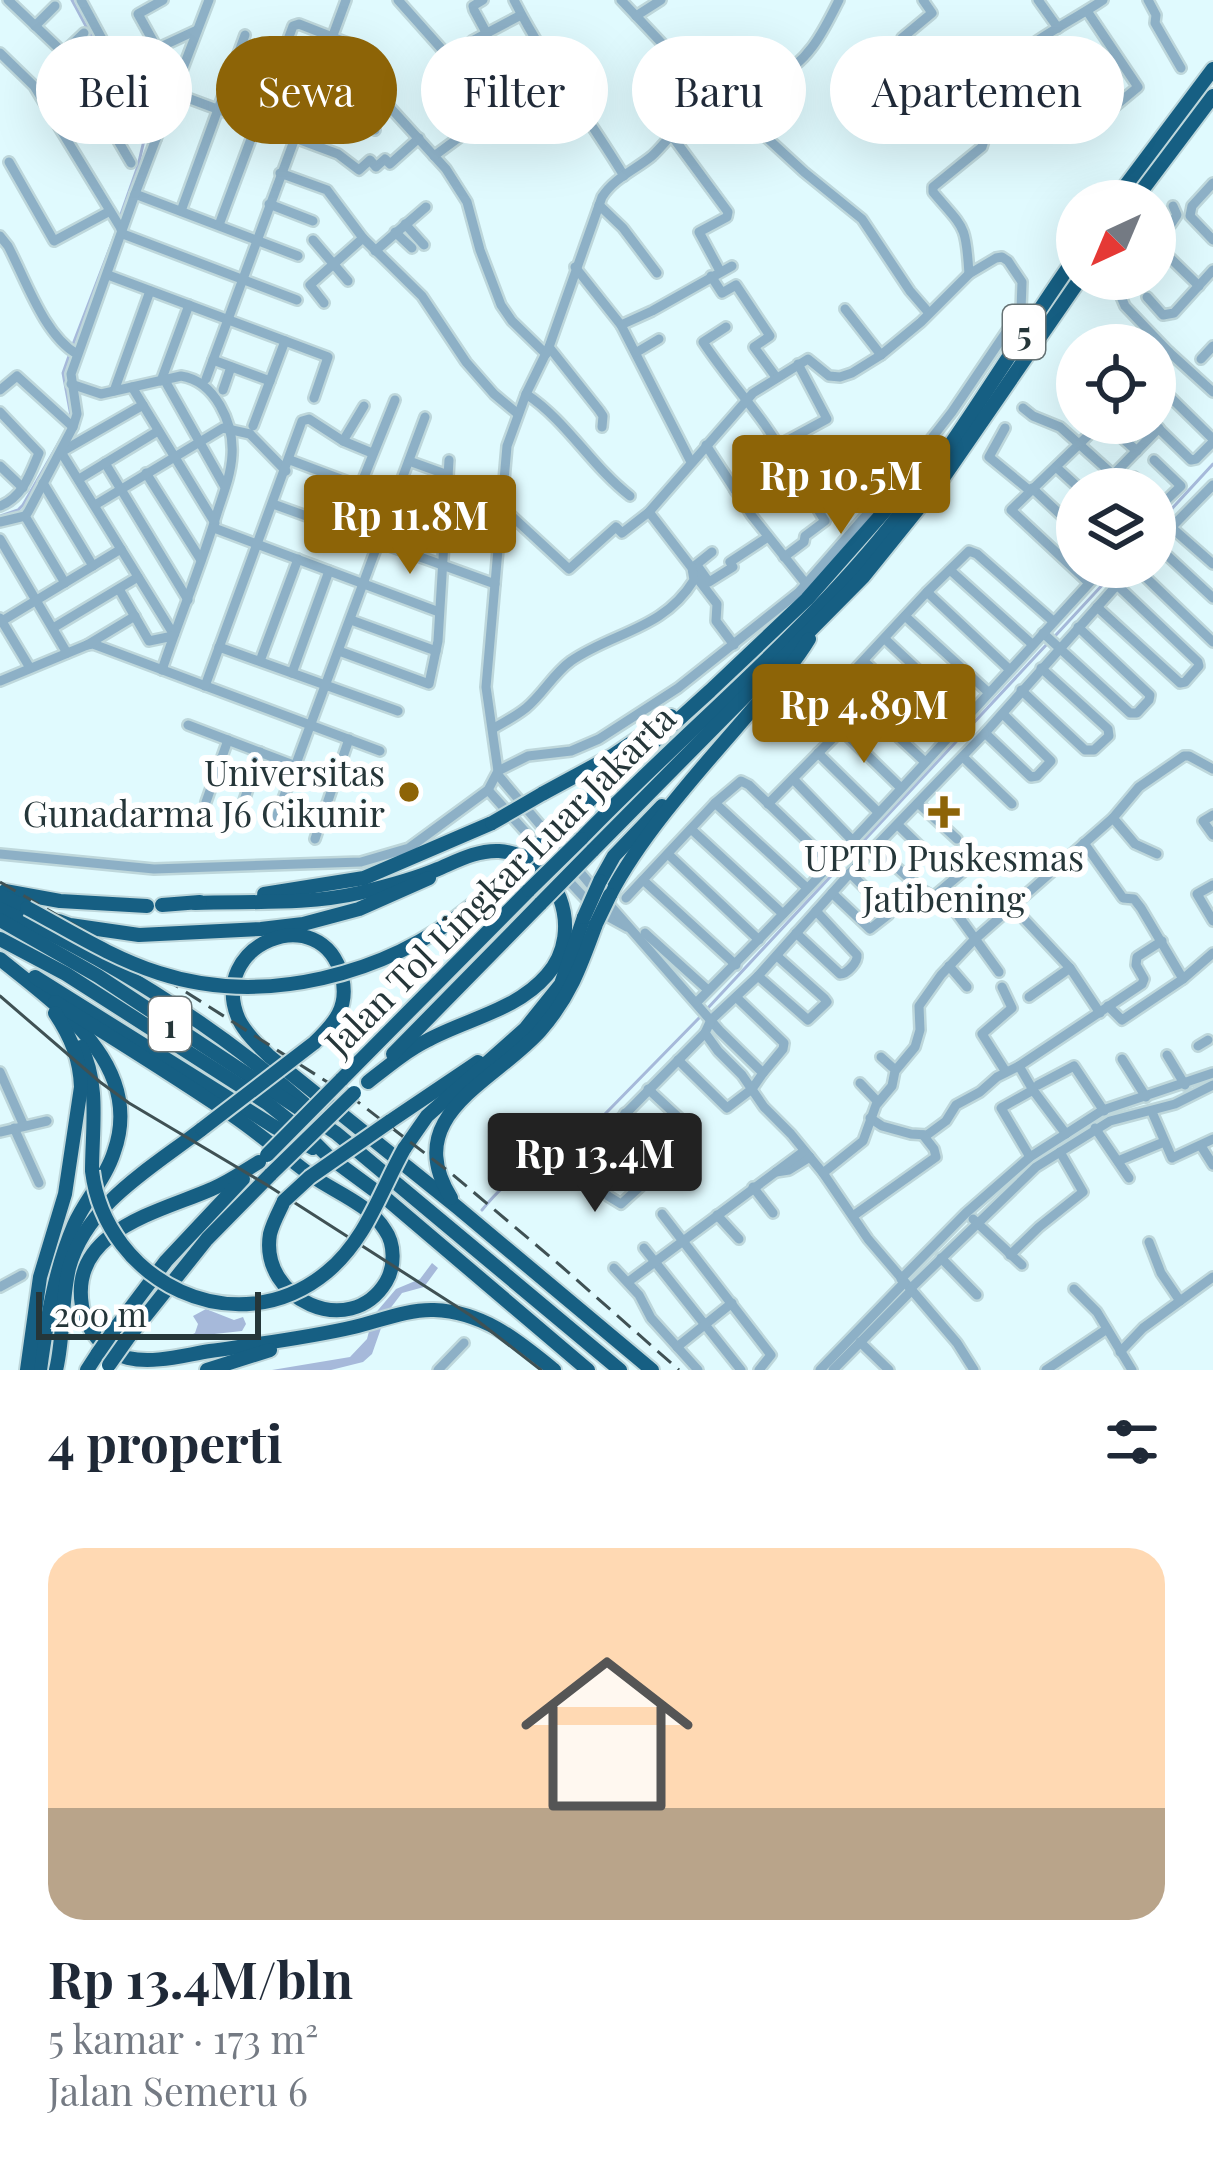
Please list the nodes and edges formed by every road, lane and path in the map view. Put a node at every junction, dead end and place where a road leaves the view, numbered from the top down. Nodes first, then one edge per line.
1 (8, 0) edge
2 (81, 0) edge
3 (163, 0) edge
4 (209, 0) edge
5 (346, 0) edge
6 (483, 0) edge
7 (514, 0) edge
8 (621, 0) edge
9 (661, 0) edge
10 (839, 0) edge
11 (923, 0) edge
12 (1038, 0) edge
13 (1103, 0) edge
14 (1148, 0) edge
15 (404, 2) edge
16 (55, 6) dead end
17 (1087, 10) junction
18 (521, 15) junction
19 (636, 16) junction
20 (35, 26) junction
21 (1058, 28) junction
22 (197, 30) junction
23 (84, 33) dead end
24 (487, 34) junction
25 (45, 36) edge
26 (81, 36) edge
27 (100, 36) edge
28 (149, 36) edge
29 (185, 36) edge
30 (289, 36) edge
31 (329, 36) edge
32 (332, 36) edge
33 (432, 36) edge
34 (483, 36) edge
35 (655, 36) edge
36 (904, 36) edge
37 (1045, 36) edge
38 (1104, 36) edge
39 (192, 43) edge
40 (806, 51) edge
41 (0, 53) edge
42 (1124, 66) edge
43 (1181, 68) dead end
44 (1213, 69) edge
45 (36, 89) edge
46 (1213, 95) edge
47 (1124, 97) edge
48 (397, 114) edge
49 (216, 115) edge
50 (419, 137) junction
51 (70, 144) edge
52 (120, 144) edge
53 (154, 144) edge
54 (248, 144) edge
55 (291, 144) edge
56 (310, 144) edge
57 (450, 144) edge
58 (664, 144) edge
59 (678, 144) edge
60 (774, 144) edge
61 (983, 144) edge
62 (434, 156) junction
63 (9, 162) dead end
64 (131, 163) dead end
65 (280, 173) junction
66 (624, 176) junction
67 (1130, 180) edge
68 (1150, 180) edge
69 (1213, 183) edge
70 (135, 194) junction
71 (268, 204) junction
72 (599, 206) junction
73 (426, 207) dead end
74 (181, 211) junction
75 (313, 221) dead end
76 (117, 223) junction
77 (405, 224) junction
78 (218, 225) junction
79 (395, 232) junction
80 (0, 236) edge
81 (363, 238) junction
82 (256, 239) junction
83 (313, 239) dead end
84 (1213, 240) edge
85 (424, 245) dead end
86 (412, 248) dead end
87 (375, 251) junction
88 (298, 256) dead end
89 (334, 265) junction
90 (1176, 265) edge
91 (732, 266) dead end
92 (575, 267) junction
93 (1213, 270) edge
94 (657, 273) dead end
95 (715, 273) junction
96 (968, 274) junction
97 (108, 275) junction
98 (241, 278) junction
99 (348, 281) dead end
100 (1056, 286) edge
101 (1198, 286) junction
102 (150, 291) junction
103 (297, 300) dead end
104 (1066, 300) edge
105 (1123, 300) edge
106 (1150, 300) edge
107 (324, 303) dead end
108 (189, 305) junction
109 (845, 309) dead end
110 (929, 313) junction
111 (227, 320) junction
112 (1142, 324) edge
113 (621, 325) junction
114 (725, 327) dead end
115 (659, 339) dead end
116 (285, 341) junction
117 (1213, 346) edge
118 (72, 351) junction
119 (547, 351) junction
120 (637, 352) junction
121 (881, 355) junction
122 (1176, 359) edge
123 (1201, 359) dead end
124 (213, 360) junction
125 (798, 364) junction
126 (231, 367) junction
127 (776, 377) junction
128 (206, 379) dead end
129 (162, 380) junction
130 (270, 381) junction
131 (71, 384) junction
132 (132, 387) junction
133 (0, 390) edge
134 (223, 390) dead end
135 (113, 391) junction
136 (1213, 392) edge
137 (526, 394) junction
138 (314, 398) dead end
139 (395, 400) dead end
140 (745, 401) junction
141 (1176, 403) edge
142 (143, 405) junction
143 (364, 406) dead end
144 (1023, 408) dead end
145 (975, 411) junction
146 (0, 412) edge
147 (518, 414) junction
148 (425, 417) dead end
149 (70, 425) junction
150 (1056, 425) edge
151 (253, 426) dead end
152 (602, 427) dead end
153 (1005, 428) dead end
154 (230, 429) junction
155 (158, 431) junction
156 (199, 441) junction
157 (343, 441) junction
158 (1213, 441) edge
159 (1081, 444) joint
160 (1128, 444) edge
161 (1142, 444) edge
162 (1175, 444) edge
163 (706, 445) junction
164 (779, 446) junction
165 (1137, 451) junction
166 (62, 452) junction
167 (371, 453) junction
168 (173, 457) junction
169 (787, 457) junction
170 (449, 460) dead end
171 (1154, 460) dead end
172 (410, 461) junction
173 (691, 462) junction
174 (106, 463) junction
175 (288, 465) junction
176 (0, 466) edge
177 (1056, 466) joint
178 (1107, 468) edge
179 (1121, 468) edge
180 (1162, 468) edge
181 (146, 473) junction
182 (448, 475) junction
183 (79, 479) junction
184 (43, 483) junction
185 (1212, 486) edge
186 (226, 487) junction
187 (360, 487) junction
188 (23, 488) junction
189 (121, 489) junction
190 (1031, 489) junction
191 (735, 490) junction
192 (630, 496) dead end
193 (395, 500) junction
194 (273, 504) junction
195 (94, 505) junction
196 (0, 506) edge
197 (503, 508) junction
198 (1056, 511) edge
199 (649, 512) junction
200 (25, 515) junction
201 (447, 519) junction
202 (0, 522) edge
203 (1176, 524) edge
204 (214, 526) junction
205 (1176, 532) edge
206 (768, 537) junction
207 (0, 539) edge
208 (380, 541) junction
209 (258, 544) junction
210 (121, 549) junction
211 (1056, 551) edge
212 (712, 552) dead end
213 (784, 556) junction
214 (298, 560) junction
215 (201, 561) junction
216 (1176, 564) edge
217 (1213, 564) edge
218 (92, 566) junction
219 (443, 566) junction
220 (950, 570) junction
221 (329, 571) junction
222 (693, 571) junction
223 (138, 577) junction
224 (64, 583) junction
225 (364, 584) junction
226 (495, 584) junction
227 (807, 585) junction
228 (1084, 588) edge
229 (1113, 588) edge
230 (1120, 588) edge
231 (1156, 588) edge
232 (118, 589) junction
233 (927, 592) junction
234 (1213, 598) edge
235 (188, 599) junction
236 (36, 600) junction
237 (1097, 607) junction
238 (440, 612) junction
239 (135, 616) junction
240 (905, 616) junction
241 (1, 619) edge
242 (351, 620) junction
243 (1053, 621) junction
244 (817, 624) junction
245 (1078, 627) junction
246 (53, 628) junction
247 (1045, 634) junction
248 (173, 636) junction
249 (885, 639) junction
250 (1213, 642) edge
251 (1032, 644) junction
252 (87, 645) junction
253 (734, 645) junction
254 (1059, 646) junction
255 (219, 647) junction
256 (436, 651) junction
257 (339, 652) junction
258 (68, 653) junction
259 (260, 662) junction
260 (865, 662) junction
261 (30, 668) junction
262 (1009, 669) junction
263 (163, 670) junction
264 (1043, 670) junction
265 (292, 673) junction
266 (0, 681) edge
267 (327, 685) junction
268 (205, 686) junction
269 (842, 686) junction
270 (1022, 690) junction
271 (710, 691) junction
272 (988, 692) junction
273 (398, 710) dead end
274 (1003, 714) junction
275 (967, 715) junction
276 (188, 725) dead end
277 (311, 725) junction
278 (494, 728) junction
279 (841, 730) junction
280 (985, 733) junction
281 (945, 738) junction
282 (349, 739) junction
283 (228, 740) junction
284 (380, 751) dead end
285 (260, 752) junction
286 (717, 752) junction
287 (818, 753) junction
288 (963, 757) junction
289 (924, 761) junction
290 (296, 766) junction
291 (1213, 769) edge
292 (498, 773) junction
293 (793, 779) junction
294 (902, 788) junction
295 (488, 790) junction
296 (206, 802) dead end
297 (715, 803) junction
298 (768, 804) junction
299 (919, 804) junction
300 (1012, 804) dead end
301 (242, 811) dead end
302 (878, 812) junction
303 (1213, 815) edge
304 (1113, 818) junction
305 (274, 823) dead end
306 (898, 826) junction
307 (691, 829) junction
308 (1213, 835) edge
309 (315, 839) dead end
310 (957, 839) dead end
311 (852, 840) junction
312 (871, 840) junction
313 (1084, 843) junction
314 (0, 854) edge
315 (668, 854) junction
316 (1157, 854) dead end
317 (932, 858) dead end
318 (831, 864) junction
319 (971, 865) dead end
320 (437, 869) junction
321 (850, 873) junction
322 (643, 880) junction
323 (597, 885) junction
324 (1213, 885) edge
325 (807, 888) junction
326 (0, 892) edge
327 (832, 893) junction
328 (618, 896) junction
329 (933, 897) junction
330 (585, 899) junction
331 (196, 902) junction
332 (1012, 907) junction
333 (28, 908) junction
334 (0, 909) edge
335 (816, 911) junction
336 (783, 914) junction
337 (0, 920) edge
338 (590, 920) junction
339 (1213, 921) edge
340 (632, 929) junction
341 (645, 933) dead end
342 (796, 933) junction
343 (0, 939) edge
344 (759, 940) junction
345 (973, 941) junction
346 (1162, 941) junction
347 (1213, 953) edge
348 (777, 956) junction
349 (0, 957) edge
350 (736, 964) junction
351 (944, 967) junction
352 (1070, 968) junction
353 (0, 970) edge
354 (999, 972) dead end
355 (758, 976) junction
356 (1183, 979) junction
357 (967, 987) dead end
358 (1002, 987) dead end
359 (708, 990) junction
360 (906, 993) dead end
361 (736, 997) junction
362 (1029, 997) dead end
363 (919, 1006) junction
364 (56, 1008) junction
365 (1104, 1010) junction
366 (704, 1011) junction
367 (705, 1033) junction
368 (513, 1040) junction
369 (1167, 1055) dead end
370 (881, 1057) dead end
371 (1122, 1059) dead end
372 (678, 1060) junction
373 (1019, 1066) junction
374 (892, 1067) dead end
375 (0, 1072) edge
376 (1006, 1072) junction
377 (763, 1073) junction
378 (1213, 1073) edge
379 (368, 1082) junction
380 (860, 1083) dead end
381 (1185, 1084) junction
382 (1213, 1085) edge
383 (1035, 1087) junction
384 (648, 1089) junction
385 (752, 1089) junction
386 (1146, 1097) junction
387 (878, 1102) junction
388 (1151, 1112) junction
389 (626, 1113) junction
390 (1107, 1115) junction
391 (870, 1118) junction
392 (46, 1121) dead end
393 (19, 1127) junction
394 (1095, 1128) junction
395 (0, 1132) edge
396 (336, 1133) junction
397 (1066, 1134) junction
398 (923, 1135) junction
399 (602, 1138) junction
400 (1213, 1139) edge
401 (1164, 1142) junction
402 (1201, 1146) junction
403 (1060, 1152) junction
404 (328, 1156) junction
405 (804, 1157) junction
406 (1030, 1157) junction
407 (1118, 1161) junction
408 (266, 1164) junction
409 (1213, 1165) edge
410 (823, 1173) junction
411 (1129, 1178) dead end
412 (39, 1184) dead end
413 (753, 1187) junction
414 (457, 1207) junction
415 (773, 1213) dead end
416 (966, 1213) junction
417 (662, 1214) dead end
418 (717, 1215) junction
419 (853, 1216) junction
420 (976, 1222) junction
421 (740, 1239) dead end
422 (683, 1241) junction
423 (1149, 1242) dead end
424 (644, 1248) dead end
425 (1010, 1255) junction
426 (941, 1258) junction
427 (656, 1263) junction
428 (1022, 1265) dead end
429 (614, 1268) dead end
430 (22, 1275) dead end
431 (1213, 1277) edge
432 (628, 1282) junction
433 (1, 1285) edge
434 (906, 1286) junction
435 (1074, 1289) dead end
436 (977, 1294) dead end
437 (1180, 1301) junction
438 (732, 1303) junction
439 (706, 1324) junction
440 (1107, 1329) junction
441 (326, 1333) junction
442 (860, 1342) junction
443 (464, 1343) dead end
444 (677, 1347) junction
445 (1120, 1352) junction
446 (104, 1363) edge
447 (826, 1369) edge
448 (27, 1370) edge
449 (40, 1370) edge
450 (56, 1370) edge
451 (87, 1370) edge
452 (207, 1370) edge
453 (438, 1370) edge
454 (554, 1370) edge
455 (589, 1370) edge
456 (620, 1370) edge
457 (652, 1370) edge
458 (698, 1370) edge
459 (741, 1370) edge
460 (759, 1370) edge
461 (889, 1370) edge
462 (974, 1370) edge
463 (1046, 1370) edge
464 (1132, 1370) edge

1 - 20 street
2 - 27 street
3 - 28 street
4 - 22 street
5 - 32 street
6 - 24 street
7 - 18 street
8 - 19 street
9 - 19 street
10 - 40 street
11 - 36 street
12 - 21 street
13 - 17 street
14 - 43 street
15 - 33 street
16 - 20 street
17 - 21 street
17 - 38 street
18 - 24 street
18 - 66 street
19 - 35 street
20 - 25 street
21 - 37 street
22 - 29 street
22 - 39 street
23 - 26 street
24 - 34 street
30 - 31 street
41 - 45 street
42 - 47 street
44 - 67 highway
46 - 68 highway
48 - 50 street
49 - 74 street
50 - 56 street
50 - 62 street
51 - 76 street
52 - 64 street
53 - 70 street
54 - 78 street
55 - 65 street
57 - 62 street
58 - 66 street
59 - 95 street
60 - 110 street
61 - 96 street
62 - 119 street
63 - 76 street
65 - 71 street
65 - 81 street
66 - 72 street
69 - 84 street
70 - 74 street
70 - 76 street
71 - 75 street
71 - 82 street
72 - 92 street
72 - 94 street
73 - 77 street
74 - 78 street
76 - 97 street
76 - 98 street
77 - 79 street
77 - 85 street
78 - 82 street
79 - 86 street
79 - 87 street
80 - 118 street
81 - 87 street
81 - 89 street
82 - 88 street
82 - 98 street
83 - 89 street
87 - 147 street
89 - 99 street
89 - 107 street
90 - 101 street
91 - 95 street
92 - 113 street
92 - 119 street
93 - 101 street
95 - 113 street
95 - 127 street
96 - 110 street
96 - 227 street
97 - 102 street
97 - 118 street
98 - 103 street
98 - 111 street
100 - 145 highway, Jalan Tol Lingkar Luar Jakarta / 5
101 - 106 street
102 - 108 street
102 - 135 street
104 - 244 highway, Jalan Tol Lingkar Luar Jakarta / 5
105 - 112 street
108 - 111 street
108 - 129 street
109 - 121 street
110 - 121 street
111 - 116 street
111 - 124 street
113 - 120 street
114 - 140 street
115 - 120 street
116 - 130 street
116 - 138 street
117 - 123 street
118 - 131 street
119 - 137 street
119 - 152 street
120 - 173 street
121 - 125 street
122 - 136 street
124 - 126 street
124 - 128 street
125 - 127 street
125 - 164 street
126 - 130 street
126 - 134 street
127 - 140 street
129 - 132 street
129 - 154 street
129 - 156 street
130 - 151 street
131 - 135 street
131 - 149 street
132 - 135 street
132 - 142 street
133 - 149 street
137 - 147 street
137 - 192 street
139 - 167 street
140 - 163 street
140 - 164 street
141 - 158 street
142 - 155 street
142 - 166 street
143 - 157 street
144 - 150 street
145 - 271 highway
145 - 408 highway, Jalan Tol Lingkar Luar Jakarta, bridge
146 - 188 street
147 - 197 street
148 - 172 street
149 - 166 street
153 - 190 street
154 - 156 street
154 - 175 street
154 - 186 street
155 - 168 street
155 - 174 street
156 - 168 street
156 - 186 street
157 - 167 street
157 - 175 street
158 - 162 street
159 - 177 street
159 - 178 street
160 - 165 street
161 - 165 street
163 - 173 street
163 - 191 street
164 - 169 street
165 - 179 street
166 - 183 street
166 - 184 street
167 - 187 street
168 - 181 street
168 - 204 street
169 - 191 street
169 - 213 street
170 - 182 street
171 - 180 street
172 - 182 street
172 - 193 street
173 - 199 street
174 - 183 street
174 - 189 street
175 - 187 street
175 - 194 street
176 - 188 street
177 - 190 street
181 - 189 street
181 - 215 street
182 - 201 street
183 - 195 street
184 - 200 street
184 - 218 street
185 - 203 street
186 - 204 street
187 - 193 street
188 - 196 street
189 - 195 street
189 - 235 street
190 - 198 street
190 - 211 street
191 - 206 street
193 - 201 street
193 - 208 street
194 - 208 street
194 - 209 street
195 - 210 street
197 - 199 street
197 - 226 street
199 - 222 street
200 - 202 street
200 - 224 street
201 - 219 street
204 - 209 street
204 - 215 street
205 - 217 street
206 - 213 street
206 - 222 street
207 - 236 street
208 - 219 street
208 - 225 street
209 - 214 street
209 - 255 street
210 - 218 street
210 - 223 street
212 - 222 street
213 - 227 street
214 - 221 street
214 - 259 street
215 - 235 street
216 - 234 street
218 - 224 street
219 - 226 street
219 - 238 street
220 - 233 street
220 - 243 street
220 - 251 street
221 - 225 street
221 - 265 street
222 - 253 street
222 - 278 street
223 - 232 street
223 - 248 street
224 - 236 street
225 - 238 street
225 - 242 street
226 - 278 street
227 - 253 street
228 - 243 street
229 - 237 street
230 - 237 street
231 - 250 street
232 - 239 street
232 - 246 street
233 - 240 street
233 - 262 street
235 - 248 street
236 - 241 street
236 - 246 street
237 - 245 street
238 - 256 street
239 - 248 street
239 - 252 street
240 - 249 street
240 - 272 street
241 - 261 street
242 - 256 street
242 - 257 street
243 - 247 street
244 - 286 highway
244 - 379 highway, Jalan Tol Lingkar Luar Jakarta, bridge
245 - 254 street
245 - 254 street
246 - 258 street
247 - 251 street
247 - 254 street
248 - 263 street
249 - 260 street
249 - 275 street
251 - 262 street
252 - 258 street
252 - 263 street
253 - 292 street
254 - 264 street
255 - 259 street
255 - 268 street
256 - 257 street
257 - 267 street
258 - 261 street
259 - 265 street
260 - 269 street
260 - 281 street
261 - 266 street
262 - 272 street
263 - 268 street
264 - 270 street
264 - 270 street
265 - 267 street
267 - 273 street
267 - 277 street
268 - 277 street
269 - 279 street
269 - 289 street
270 - 274 street
271 - 331 highway, bridge
271 - 333 highway, bridge
272 - 275 street
274 - 280 street
274 - 280 street
275 - 281 street
276 - 283 street
277 - 282 street
277 - 290 street
278 - 292 street
279 - 287 street
279 - 294 street
280 - 288 street
281 - 289 street
282 - 284 street
282 - 309 street
283 - 285 street
283 - 296 street
285 - 290 street
285 - 301 street
286 - 323 highway
286 - 328 highway
287 - 293 street
287 - 302 street
288 - 299 street
288 - 300 street
289 - 294 street
290 - 305 street
291 - 304 street
292 - 295 street
292 - 323 street
293 - 298 street
293 - 311 street
294 - 302 street
295 - 314 street
295 - 330 street
297 - 298 street
297 - 307 street
297 - 325 street
298 - 318 street
299 - 306 street
299 - 310 street
302 - 312 street
303 - 308 street
304 - 313 street
304 - 316 street
306 - 312 street
306 - 317 street
307 - 315 street
307 - 336 street
311 - 312 street
311 - 318 street
312 - 321 street
312 - 329 street
313 - 332 street
313 - 346 street
315 - 322 street
315 - 344 street
318 - 325 street
319 - 329 street
320 - 331 highway
320 - 333 highway, bridge
320 - 379 highway
321 - 327 street
321 - 327 street
322 - 328 street
322 - 350 street
323 - 330 street
323 - 338 highway, bridge
323 - 340 street
324 - 339 street
325 - 336 street
326 - 331 highway
326 - 333 highway
327 - 335 street
328 - 338 highway, bridge
329 - 345 street
330 - 340 street
332 - 345 street
332 - 352 street
334 - 396 highway
335 - 342 street
335 - 342 street
336 - 344 street
337 - 396 highway, 1
338 - 368 highway
338 - 414 highway
340 - 366 street
341 - 359 street
342 - 348 street
343 - 404 highway, 1
344 - 350 street
345 - 351 street
345 - 354 street
346 - 356 street
346 - 365 street
347 - 356 street
348 - 355 street
348 - 355 street
349 - 364 highway
349 - 404 highway
350 - 359 street
351 - 357 street
351 - 363 street
352 - 362 street
352 - 365 street
353 - 364 highway
355 - 361 street
356 - 365 street
358 - 376 street
359 - 366 street
360 - 363 street
361 - 366 street
361 - 377 street
363 - 387 street
364 - 368 highway, bridge
364 - 368 highway, bridge
364 - 448 highway
364 - 449 highway
365 - 373 street
366 - 367 street
366 - 377 street
367 - 372 street
367 - 385 street
369 - 381 street
370 - 374 street
371 - 386 street
372 - 384 street
372 - 385 street
373 - 376 street
373 - 383 street
375 - 393 street
376 - 398 street
377 - 385 street
378 - 381 street
379 - 408 highway, Jalan Tol Lingkar Luar Jakarta, bridge
380 - 387 street
381 - 386 street
382 - 388 street
383 - 390 street
383 - 397 street
383 - 406 street
384 - 389 street
384 - 389 street
385 - 405 street
386 - 390 street
387 - 391 street
388 - 390 street
388 - 401 street
389 - 399 street
390 - 394 street
390 - 397 street
391 - 398 street
391 - 410 street
392 - 393 street
393 - 395 street
393 - 412 street
394 - 403 street
394 - 407 street
396 - 456 highway, 1
397 - 406 street
398 - 419 street
399 - 399 street
400 - 402 street
401 - 402 street
401 - 407 street
402 - 409 street
403 - 420 street
403 - 425 street
404 - 455 highway, 1
405 - 410 street
405 - 413 street
406 - 416 street
407 - 411 street
408 - 441 highway
408 - 446 highway, Jalan Tol Lingkar Luar Jakarta, bridge
410 - 419 street
413 - 415 street
413 - 418 street
414 - 450 highway, bridge
414 - 457 highway
416 - 420 street
416 - 434 street
417 - 422 street
418 - 421 street
418 - 422 street
419 - 434 street
420 - 425 street
420 - 426 street
422 - 427 street
422 - 438 street
423 - 437 street
424 - 427 street
425 - 428 street
426 - 434 street
426 - 436 street
427 - 432 street
427 - 439 street
429 - 432 street
430 - 433 street
431 - 437 street
432 - 444 street
434 - 442 street
434 - 447 street
434 - 462 street
435 - 440 street
437 - 445 street
438 - 439 street
438 - 460 street
439 - 444 street
439 - 459 street
440 - 445 street
440 - 463 street
441 - 452 highway
441 - 454 highway
442 - 447 street
442 - 461 street
443 - 453 street
444 - 458 street
445 - 464 street
446 - 451 highway, Jalan Tol Lingkar Luar Jakarta

